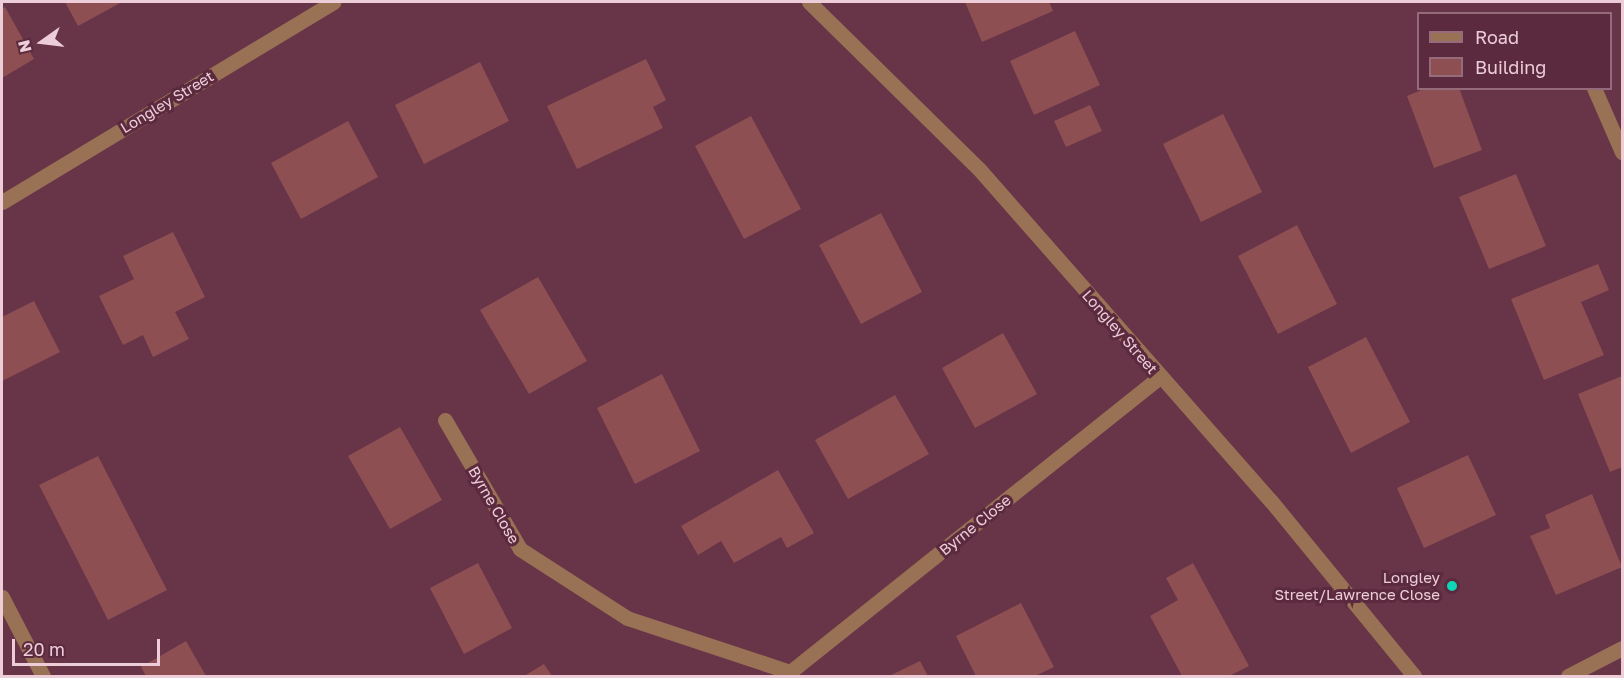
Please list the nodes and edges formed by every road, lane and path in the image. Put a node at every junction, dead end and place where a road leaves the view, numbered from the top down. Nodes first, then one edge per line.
1 (333, 2) edge
2 (809, 2) edge
3 (1595, 90) edge
4 (1623, 152) edge
5 (2, 202) edge
6 (1159, 377) junction
7 (445, 420) dead end
8 (2, 597) edge
9 (1623, 648) edge
10 (791, 674) edge
11 (43, 676) edge
12 (1414, 676) edge
13 (1568, 676) edge

1 - 5 street, Longley Street
2 - 6 street, Longley Street
3 - 4 street
6 - 10 street, Byrne Close
6 - 12 street, Longley Street
7 - 10 street, Byrne Close
8 - 11 street
9 - 13 street

